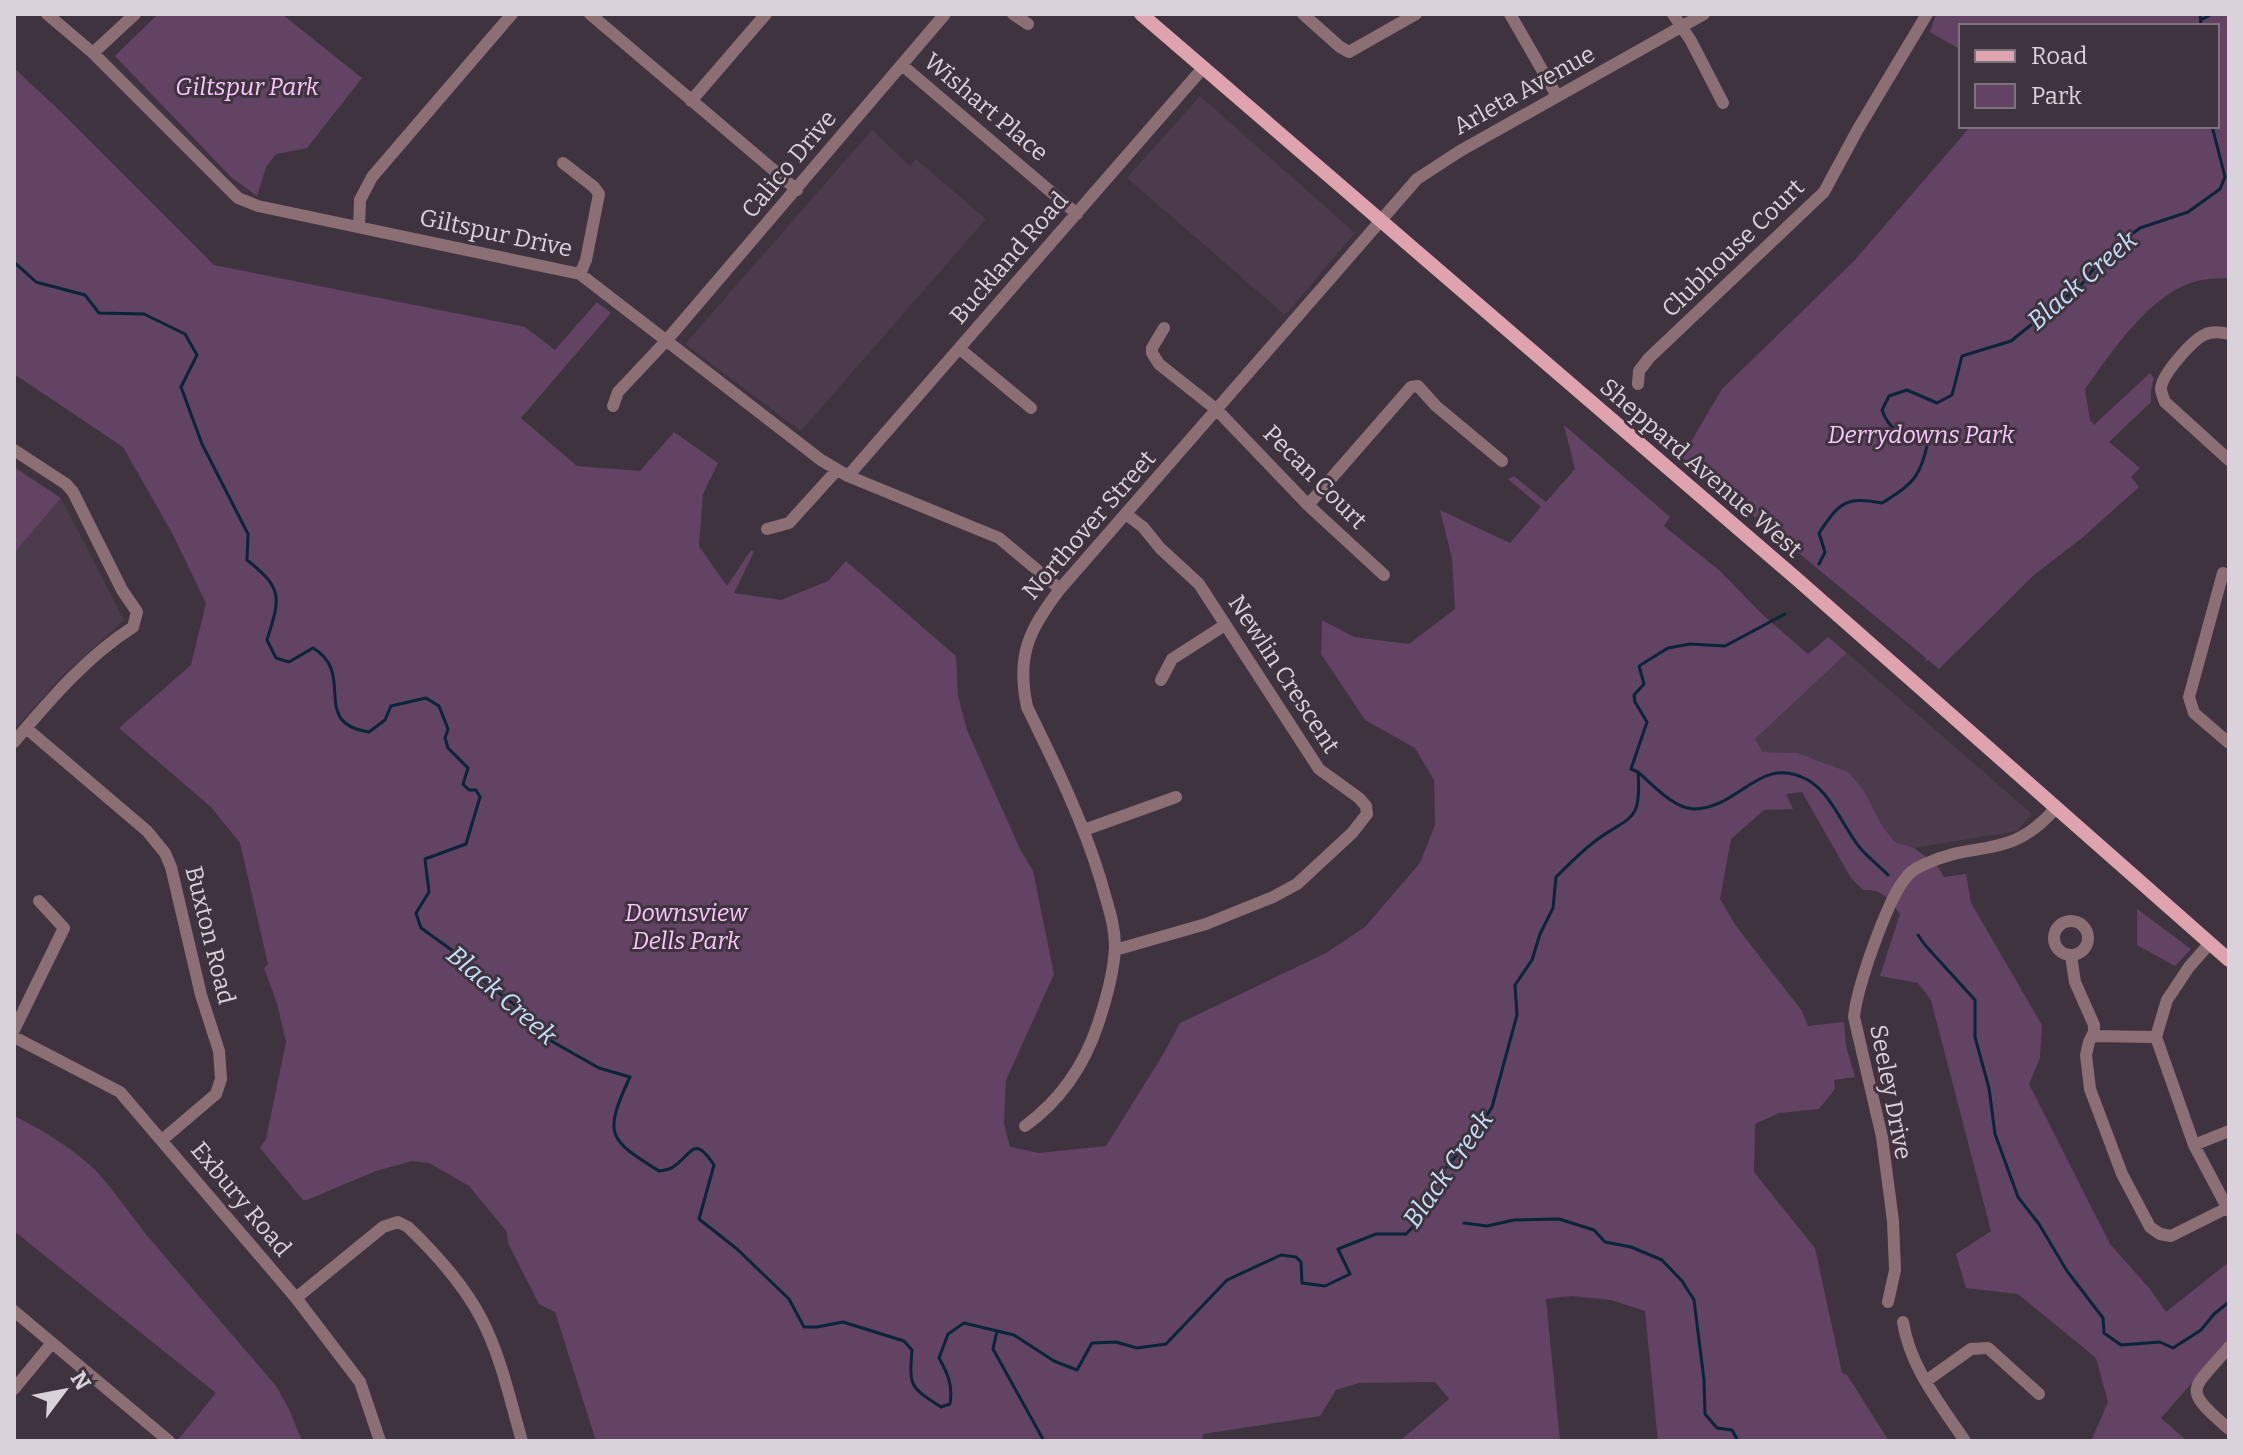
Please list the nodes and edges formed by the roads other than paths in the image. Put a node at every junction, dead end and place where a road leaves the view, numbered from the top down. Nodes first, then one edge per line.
1 (47, 14) edge
2 (135, 14) edge
3 (512, 14) edge
4 (590, 14) edge
5 (766, 14) edge
6 (945, 14) edge
7 (1013, 14) edge
8 (1141, 14) edge
9 (1303, 14) edge
10 (1416, 14) edge
11 (1510, 14) edge
12 (1673, 14) edge
13 (1704, 14) edge
14 (1927, 14) edge
15 (1028, 24) dead end
16 (1681, 27) junction
17 (93, 53) junction
18 (902, 65) junction
19 (1203, 68) junction
20 (1557, 96) junction
21 (691, 101) junction
22 (1723, 103) dead end
23 (563, 163) dead end
24 (797, 190) junction
25 (1077, 214) junction
26 (1380, 221) junction
27 (359, 227) junction
28 (580, 274) junction
29 (1164, 328) dead end
30 (2229, 334) edge
31 (666, 341) junction
32 (960, 349) junction
33 (1638, 384) dead end
34 (613, 406) dead end
35 (1031, 408) dead end
36 (1217, 410) junction
37 (14, 450) edge
38 (2229, 460) edge
39 (1502, 461) dead end
40 (842, 473) junction
41 (1308, 505) junction
42 (1127, 515) junction
43 (767, 529) dead end
44 (2223, 573) dead end
45 (1384, 575) dead end
46 (1060, 589) junction
47 (1225, 625) junction
48 (1161, 680) dead end
49 (26, 728) junction
50 (14, 742) edge
51 (2229, 743) edge
52 (1176, 797) dead end
53 (2055, 809) junction
54 (1084, 830) junction
55 (39, 901) dead end
56 (2210, 943) junction
57 (1115, 950) junction
58 (2071, 956) dead end
59 (2229, 960) edge
60 (14, 1030) edge
61 (2092, 1036) junction
62 (14, 1037) edge
63 (2156, 1037) junction
64 (1025, 1126) dead end
65 (2229, 1131) edge
66 (162, 1140) junction
67 (2194, 1145) junction
68 (2228, 1209) edge
69 (296, 1298) junction
70 (1888, 1302) dead end
71 (14, 1311) edge
72 (1903, 1322) dead end
73 (52, 1343) junction
74 (2229, 1347) edge
75 (1926, 1381) junction
76 (14, 1389) edge
77 (2039, 1394) dead end
78 (2229, 1429) edge
79 (169, 1441) edge
80 (380, 1441) edge
81 (522, 1441) edge
82 (1965, 1441) edge

1 - 17 street, Giltspur Drive
2 - 17 street
3 - 27 street
4 - 21 street
5 - 21 street
6 - 18 street, Calico Drive
7 - 15 street
8 - 19 main road, Sheppard Avenue West
9 - 10 street
11 - 20 street
12 - 16 street
13 - 16 street, Arleta Avenue
14 - 33 street, Clubhouse Court
16 - 20 street, Arleta Avenue
16 - 22 street
17 - 27 street, Giltspur Drive
18 - 24 street, Calico Drive
18 - 25 street, Wishart Place
19 - 25 street, Buckland Road
19 - 26 main road, Sheppard Avenue West
20 - 26 street, Arleta Avenue
21 - 24 street
23 - 28 street
24 - 31 street, Calico Drive
25 - 32 street, Buckland Road
26 - 36 street, Northover Street
26 - 53 main road, Sheppard Avenue West
27 - 28 street, Giltspur Drive
28 - 31 street, Giltspur Drive
29 - 36 street, Pecan Court
30 - 38 street
31 - 34 street, Calico Drive
31 - 40 street, Giltspur Drive
32 - 35 street
32 - 40 street, Buckland Road
36 - 41 street, Pecan Court
36 - 42 street, Northover Street
37 - 49 street
39 - 41 street
40 - 43 street, Buckland Road
40 - 46 street, Giltspur Drive
41 - 45 street, Pecan Court
42 - 46 street, Northover Street
42 - 47 street, Newlin Crescent
44 - 51 street
46 - 54 street, Northover Street
47 - 48 street
47 - 57 street, Newlin Crescent
49 - 50 street
49 - 66 street, Buxton Road
52 - 54 street
53 - 56 main road, Sheppard Avenue West
53 - 70 street, Seeley Drive
54 - 57 street, Northover Street
55 - 60 street
56 - 59 main road, Sheppard Avenue West
56 - 63 street
57 - 64 street, Northover Street
58 - 61 street
61 - 63 street
61 - 68 street
62 - 66 street, Exbury Road
63 - 67 street
65 - 67 street
66 - 69 street, Exbury Road
67 - 68 street
69 - 80 street, Exbury Road
69 - 81 street
71 - 73 street
72 - 75 street
73 - 76 street
73 - 79 street
74 - 78 street
75 - 77 street
75 - 82 street

